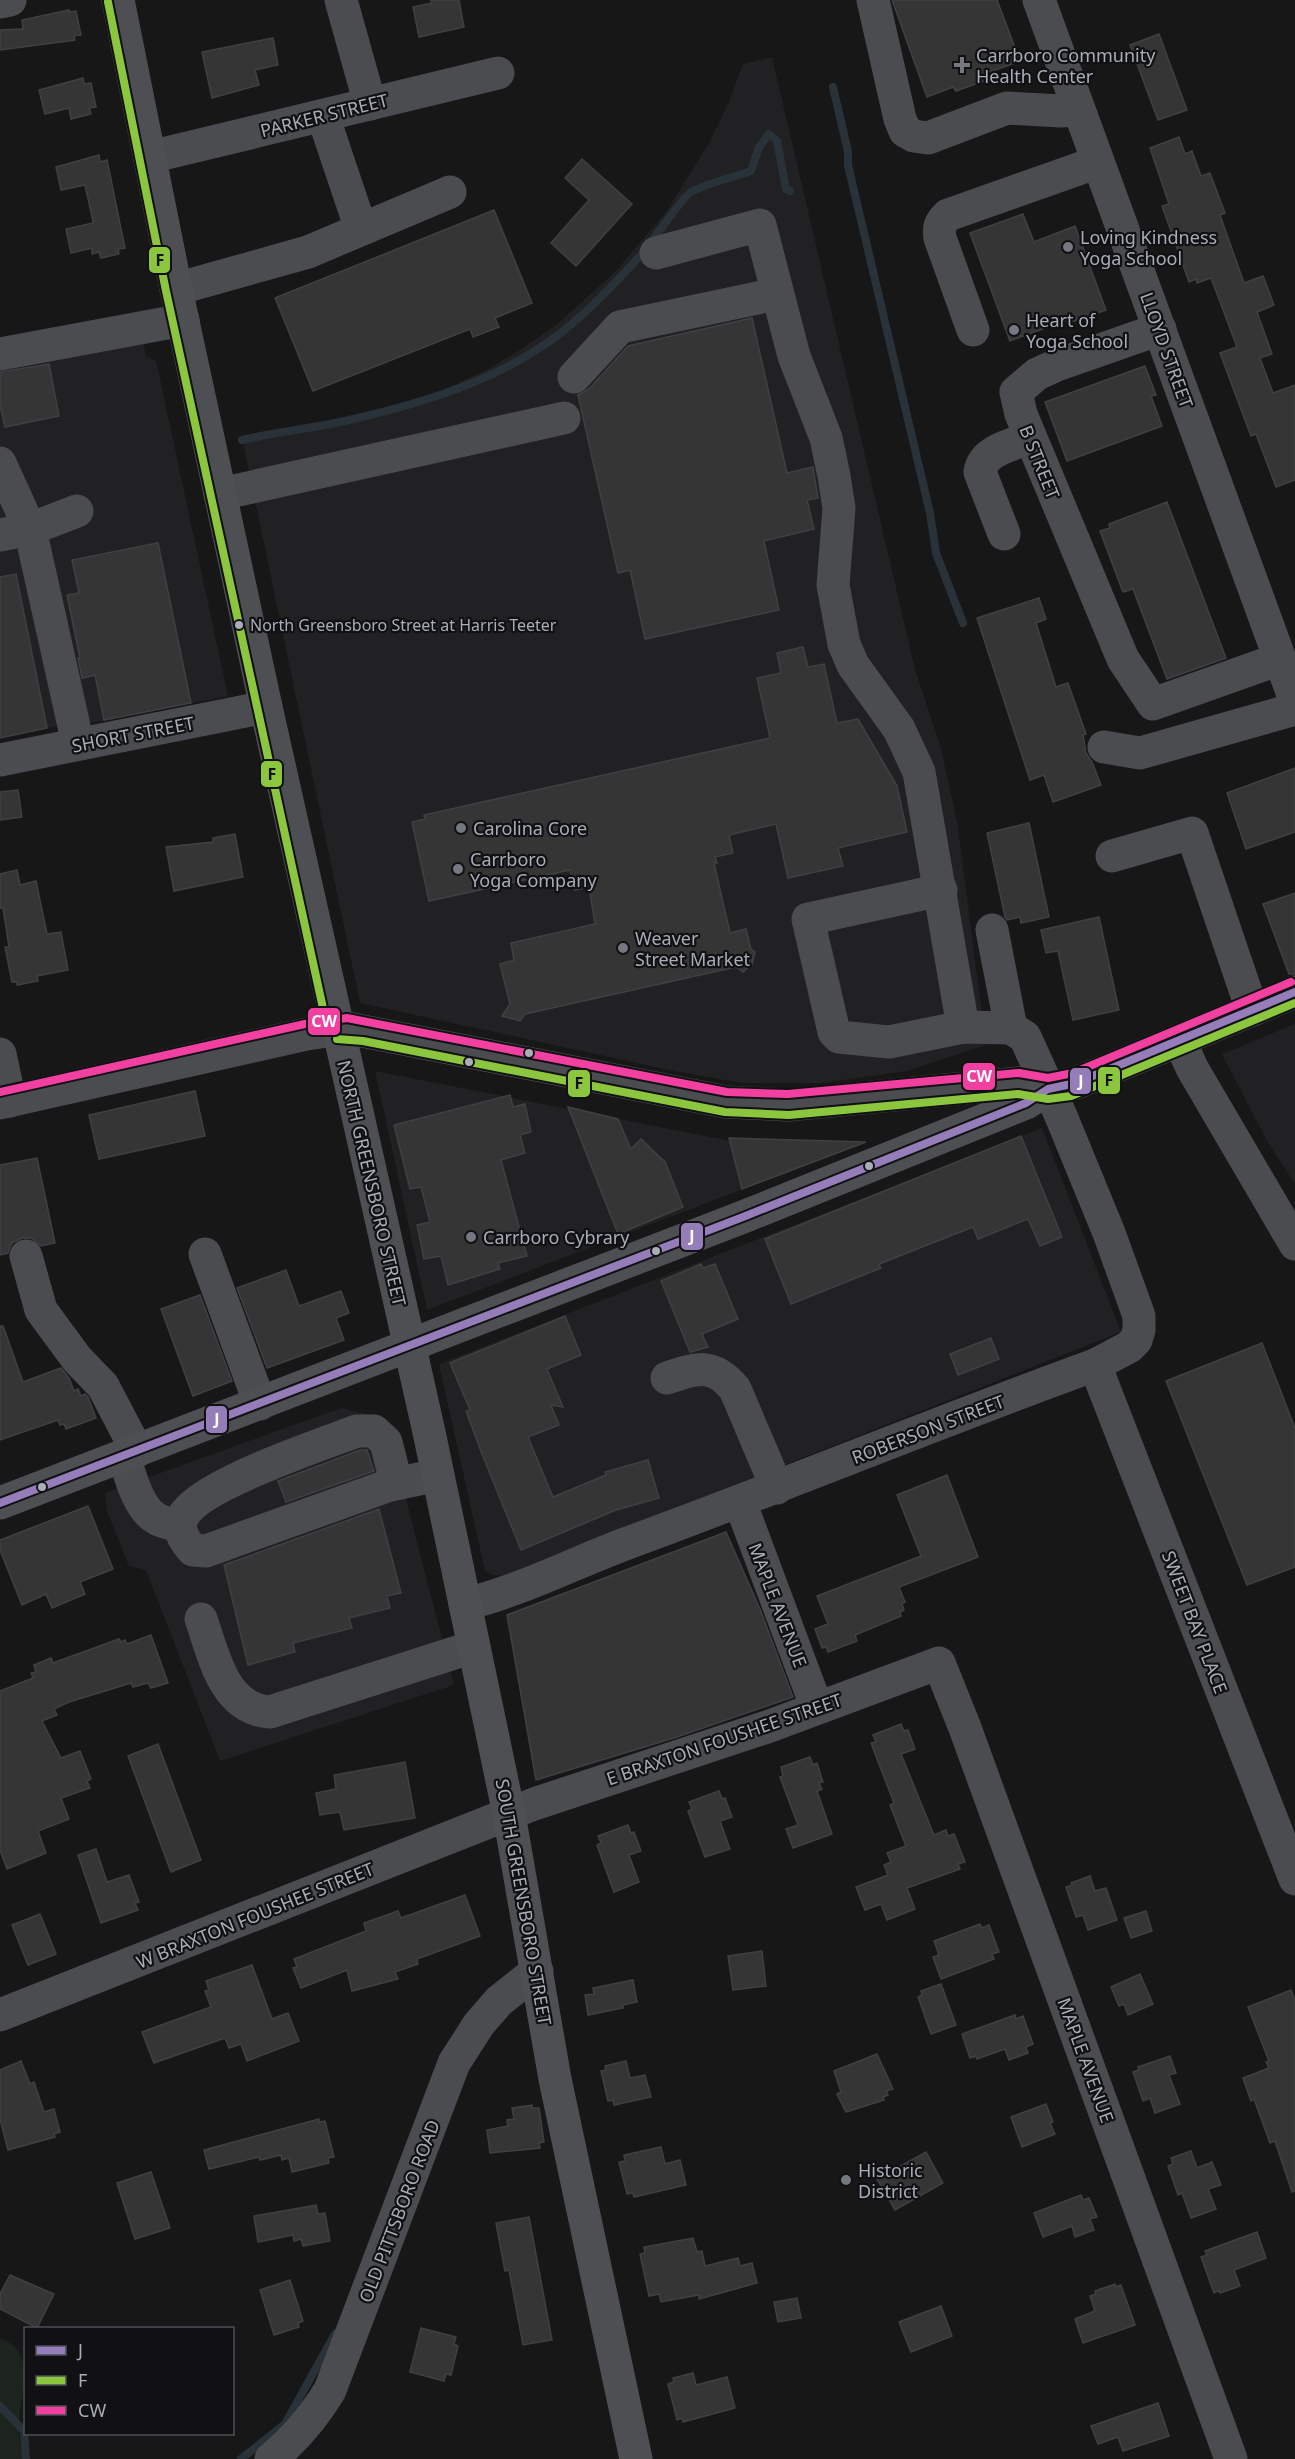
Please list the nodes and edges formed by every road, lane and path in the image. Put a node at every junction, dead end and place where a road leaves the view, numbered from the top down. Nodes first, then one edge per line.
1 (10, 0) edge
2 (118, 0) edge
3 (341, 0) edge
4 (873, 0) edge
5 (1039, 0) edge
6 (0, 2) edge
7 (498, 73) dead end
8 (370, 104) junction
9 (1079, 110) junction
10 (323, 116) junction
11 (150, 157) junction
12 (1098, 162) junction
13 (450, 192) dead end
14 (361, 229) junction
15 (656, 253) dead end
16 (176, 289) junction
17 (776, 294) junction
18 (183, 320) junction
19 (1160, 329) junction
20 (973, 330) dead end
21 (0, 354) edge
22 (574, 377) dead end
23 (564, 418) dead end
24 (1030, 438) junction
25 (0, 463) edge
26 (220, 494) junction
27 (77, 511) dead end
28 (15, 532) edge
29 (1004, 534) dead end
30 (1283, 643) edge
31 (1295, 700) edge
32 (266, 707) junction
33 (1295, 709) edge
34 (78, 744) junction
35 (1104, 747) dead end
36 (0, 760) edge
37 (1112, 856) dead end
38 (941, 891) junction
39 (992, 930) dead end
40 (1295, 992) edge
41 (1252, 1010) junction
42 (963, 1027) junction
43 (1011, 1028) junction
44 (338, 1029) junction
45 (0, 1054) edge
46 (1186, 1054) junction
47 (1048, 1089) junction
48 (5, 1102) edge
49 (1295, 1244) edge
50 (205, 1254) dead end
51 (26, 1256) dead end
52 (408, 1346) junction
53 (1095, 1365) junction
54 (667, 1378) dead end
55 (260, 1404) junction
56 (429, 1432) junction
57 (386, 1442) junction
58 (131, 1454) junction
59 (438, 1475) junction
60 (390, 1485) junction
61 (777, 1488) junction
62 (740, 1502) junction
63 (0, 1503) edge
64 (180, 1526) junction
65 (465, 1605) junction
66 (201, 1619) dead end
67 (473, 1647) junction
68 (939, 1663) joint
69 (817, 1708) junction
70 (509, 1814) junction
71 (1295, 1879) edge
72 (537, 1971) junction
73 (0, 2015) edge
74 (271, 2459) edge
75 (636, 2459) edge
76 (1231, 2459) edge

1 - 6 street
2 - 11 main road, NORTH GREENSBORO STREET
3 - 8 street
4 - 9 street
5 - 9 street, LLOYD STREET
7 - 8 street, PARKER STREET
8 - 10 street, PARKER STREET
9 - 12 street, LLOYD STREET
10 - 11 street, PARKER STREET
10 - 14 street
11 - 16 main road, NORTH GREENSBORO STREET
12 - 19 street, LLOYD STREET
12 - 20 street
13 - 14 street
14 - 16 street
15 - 17 street
16 - 18 main road, NORTH GREENSBORO STREET
17 - 22 street
17 - 38 street
18 - 21 street
18 - 26 main road, NORTH GREENSBORO STREET
19 - 24 street, B STREET
19 - 30 street, LLOYD STREET
23 - 26 street
24 - 29 street
24 - 30 street, B STREET
25 - 28 street
26 - 32 main road, NORTH GREENSBORO STREET
27 - 28 street
28 - 34 street
30 - 31 street, LLOYD STREET
32 - 34 street, SHORT STREET
32 - 44 main road, NORTH GREENSBORO STREET
33 - 35 street
34 - 36 street, SHORT STREET
37 - 41 street
38 - 42 street
38 - 42 street
39 - 43 street
40 - 41 main road
41 - 46 main road
42 - 43 street
43 - 47 street
44 - 47 street
44 - 48 street
44 - 52 main road, NORTH GREENSBORO STREET
45 - 48 street
46 - 47 main road
46 - 49 street
47 - 52 main road
47 - 53 street, ROBERSON STREET
50 - 55 street
51 - 58 street
52 - 55 main road
52 - 56 main road, SOUTH GREENSBORO STREET
53 - 61 street, ROBERSON STREET
53 - 71 street, SWEET BAY PLACE
54 - 61 street
55 - 58 main road
56 - 57 street
56 - 59 main road, SOUTH GREENSBORO STREET
57 - 60 street
57 - 64 street
58 - 63 main road
58 - 64 street
59 - 60 street
59 - 65 main road, SOUTH GREENSBORO STREET
60 - 64 street
61 - 62 street, ROBERSON STREET
62 - 65 street, ROBERSON STREET
62 - 69 street, MAPLE AVENUE
65 - 67 main road, SOUTH GREENSBORO STREET
66 - 67 street
67 - 70 main road, SOUTH GREENSBORO STREET
68 - 69 street, E BRAXTON FOUSHEE STREET
68 - 76 street, MAPLE AVENUE
69 - 70 street, E BRAXTON FOUSHEE STREET
70 - 72 main road, SOUTH GREENSBORO STREET
70 - 73 street, W BRAXTON FOUSHEE STREET
72 - 74 street, OLD PITTSBORO ROAD
72 - 75 main road, SOUTH GREENSBORO STREET

